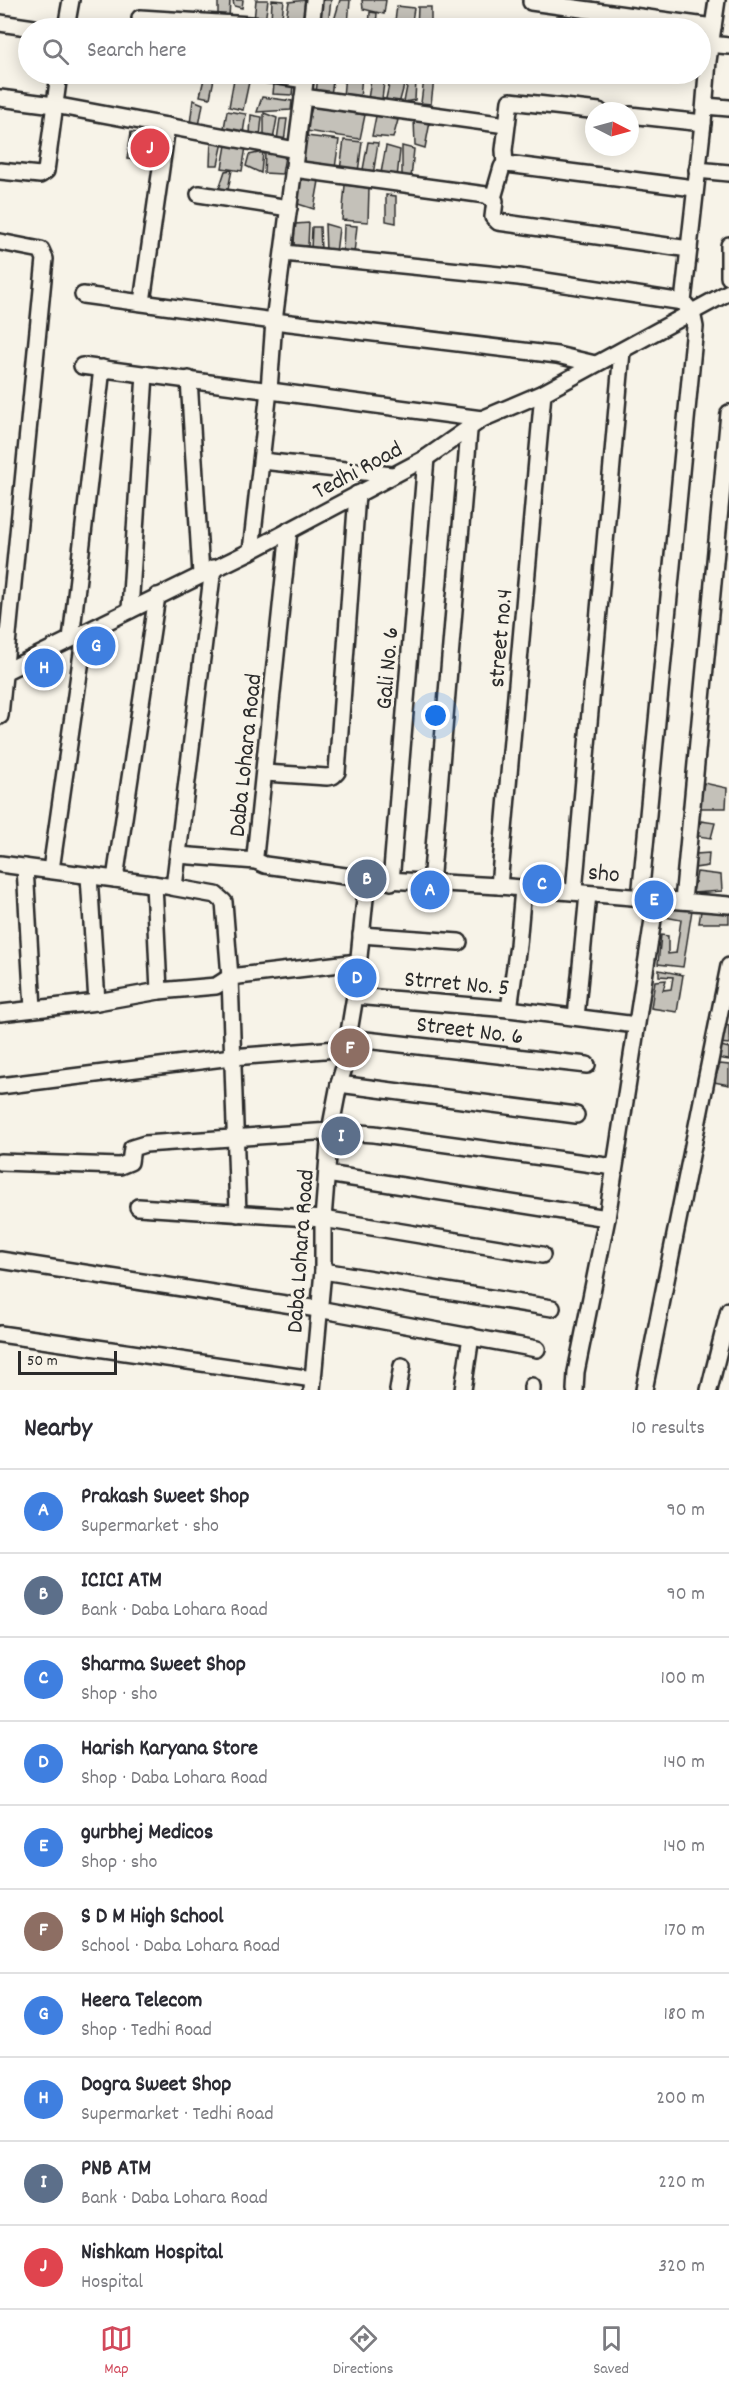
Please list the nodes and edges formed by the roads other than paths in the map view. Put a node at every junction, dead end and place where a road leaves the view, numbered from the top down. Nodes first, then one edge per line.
1 (71, 0) edge
2 (314, 0) edge
3 (717, 0) edge
4 (531, 2) dead end
5 (68, 18) edge
6 (312, 18) edge
7 (647, 18) edge
8 (0, 23) edge
9 (18, 26) edge
10 (712, 27) joint
11 (711, 36) edge
12 (711, 44) edge
13 (729, 46) edge
14 (57, 84) edge
15 (304, 84) edge
16 (705, 84) edge
17 (303, 97) junction
18 (0, 98) edge
19 (54, 105) junction
20 (705, 106) junction
21 (729, 108) edge
22 (585, 109) edge
23 (639, 116) edge
24 (703, 123) junction
25 (506, 125) junction
26 (167, 126) junction
27 (296, 150) junction
28 (505, 165) junction
29 (294, 169) junction
30 (697, 170) junction
31 (0, 171) edge
32 (729, 173) edge
33 (694, 188) junction
34 (200, 194) dead end
35 (493, 198) junction
36 (289, 208) junction
37 (0, 242) edge
38 (729, 245) edge
39 (689, 249) junction
40 (284, 253) junction
41 (729, 277) edge
42 (729, 292) edge
43 (82, 295) dead end
44 (142, 302) junction
45 (688, 307) junction
46 (274, 321) junction
47 (622, 351) junction
48 (595, 364) junction
49 (82, 366) dead end
50 (102, 368) junction
51 (145, 374) junction
52 (189, 380) junction
53 (269, 390) junction
54 (543, 393) junction
55 (729, 413) edge
56 (482, 419) junction
57 (469, 430) junction
58 (426, 458) junction
59 (261, 461) junction
60 (392, 475) junction
61 (357, 494) junction
62 (290, 530) junction
63 (250, 551) junction
64 (207, 571) junction
65 (157, 596) junction
66 (130, 610) junction
67 (86, 632) junction
68 (70, 639) junction
69 (3, 673) edge
70 (0, 716) edge
71 (265, 773) junction
72 (178, 855) junction
73 (256, 861) junction
74 (0, 864) edge
75 (26, 867) junction
76 (51, 870) junction
77 (89, 876) junction
78 (115, 879) junction
79 (367, 879) junction
80 (391, 882) junction
81 (431, 884) junction
82 (154, 885) junction
83 (499, 886) junction
84 (171, 887) junction
85 (523, 889) junction
86 (581, 893) junction
87 (640, 898) junction
88 (656, 900) junction
89 (683, 901) junction
90 (729, 905) edge
91 (361, 935) junction
92 (459, 942) dead end
93 (358, 962) junction
94 (729, 966) edge
95 (230, 977) junction
96 (159, 990) junction
97 (355, 996) junction
98 (97, 1002) junction
99 (33, 1009) junction
100 (509, 1009) junction
101 (0, 1013) edge
102 (576, 1017) junction
103 (636, 1025) junction
104 (349, 1043) junction
105 (232, 1058) junction
106 (587, 1065) dead end
107 (339, 1084) junction
108 (0, 1086) edge
109 (576, 1114) dead end
110 (330, 1131) junction
111 (236, 1137) junction
112 (0, 1162) edge
113 (614, 1167) junction
114 (327, 1174) junction
115 (138, 1207) dead end
116 (238, 1214) junction
117 (607, 1218) junction
118 (323, 1219) junction
119 (543, 1255) dead end
120 (0, 1260) edge
121 (322, 1271) junction
122 (552, 1308) dead end
123 (318, 1309) junction
124 (729, 1310) edge
125 (0, 1334) edge
126 (471, 1336) junction
127 (537, 1349) dead end
128 (402, 1366) dead end
129 (312, 1385) edge
130 (398, 1390) edge
131 (463, 1390) edge
132 (575, 1390) edge
133 (644, 1390) edge
134 (709, 1390) edge

1 - 5 street
2 - 6 street
3 - 10 street
4 - 7 street
8 - 9 street
10 - 11 street
12 - 13 street
14 - 19 street
15 - 17 street
16 - 20 street
17 - 25 street
17 - 27 street
18 - 19 street
19 - 26 street
19 - 31 street
20 - 21 street
20 - 24 street
22 - 25 street
23 - 24 street
24 - 30 street
25 - 28 street
26 - 27 street
26 - 44 street
27 - 29 street
28 - 33 street
28 - 35 street
29 - 35 street
29 - 36 street
30 - 32 street
30 - 33 street
33 - 39 street
34 - 36 street
35 - 39 street
36 - 40 street
37 - 69 street
38 - 41 street
39 - 45 street
40 - 45 street
40 - 46 street
42 - 45 street, Tedhi Road
43 - 44 street
44 - 46 street
45 - 47 street, Tedhi Road
45 - 87 street
46 - 48 street
46 - 53 street
47 - 48 street, Tedhi Road
47 - 86 street
48 - 54 street, Tedhi Road
49 - 50 street
50 - 51 street
50 - 68 street
51 - 52 street
51 - 66 street
52 - 53 street
52 - 64 street
53 - 56 street
53 - 59 street
54 - 56 street, Tedhi Road
54 - 83 street, street no.4
55 - 89 street
56 - 57 street, Tedhi Road
57 - 58 street, Tedhi Road
57 - 81 street
58 - 60 street, Tedhi Road
58 - 80 street, Gali No. 6
59 - 60 street
59 - 63 street
60 - 61 street, Tedhi Road
61 - 62 street, Tedhi Road
61 - 71 street
62 - 63 street, Tedhi Road
62 - 71 street, Daba Lohara Road
63 - 64 street, Tedhi Road
64 - 65 street, Tedhi Road
64 - 72 street
65 - 66 street, Tedhi Road
65 - 78 street
66 - 67 street, Tedhi Road
67 - 68 street, Tedhi Road
67 - 76 street
68 - 69 street, Tedhi Road
69 - 70 street
71 - 73 street, Daba Lohara Road
72 - 73 street
72 - 84 street
73 - 79 street, Daba Lohara Road
74 - 75 street
75 - 76 street
75 - 99 street
76 - 77 street
77 - 78 street
77 - 98 street
78 - 82 street
79 - 80 street, sho
79 - 91 street, Daba Lohara Road
80 - 81 street, sho
81 - 83 street, sho
82 - 84 street
82 - 96 street
83 - 85 street, sho
84 - 95 street
85 - 86 street, sho
85 - 100 street
86 - 87 street, sho
86 - 102 street
87 - 88 street, sho
88 - 89 street, sho
88 - 103 street
89 - 90 street, sho
91 - 92 street
91 - 93 street, Daba Lohara Road
93 - 95 street
93 - 97 street, Daba Lohara Road
94 - 133 street
95 - 96 street
95 - 105 street
96 - 98 street
97 - 100 street, Strret No. 5
97 - 104 street, Daba Lohara Road
98 - 99 street
99 - 101 street
100 - 102 street, Strret No. 5
102 - 103 street, Strret No. 5
103 - 113 street
104 - 105 street, Street No. 6
104 - 106 street, Street No. 6
104 - 107 street, Daba Lohara Road
105 - 108 street, Street No. 6
105 - 111 street
107 - 109 street
107 - 110 street, Daba Lohara Road
110 - 111 street
110 - 113 street
110 - 114 street, Daba Lohara Road
111 - 112 street
111 - 116 street
113 - 117 street
114 - 117 street
114 - 118 street, Daba Lohara Road
115 - 116 street
116 - 118 street
117 - 132 street
118 - 119 street
118 - 121 street, Daba Lohara Road
120 - 123 street
121 - 122 street
121 - 123 street, Daba Lohara Road
123 - 126 street
123 - 129 street, Daba Lohara Road
124 - 134 street
125 - 129 street
126 - 127 street
126 - 131 street
128 - 130 street

